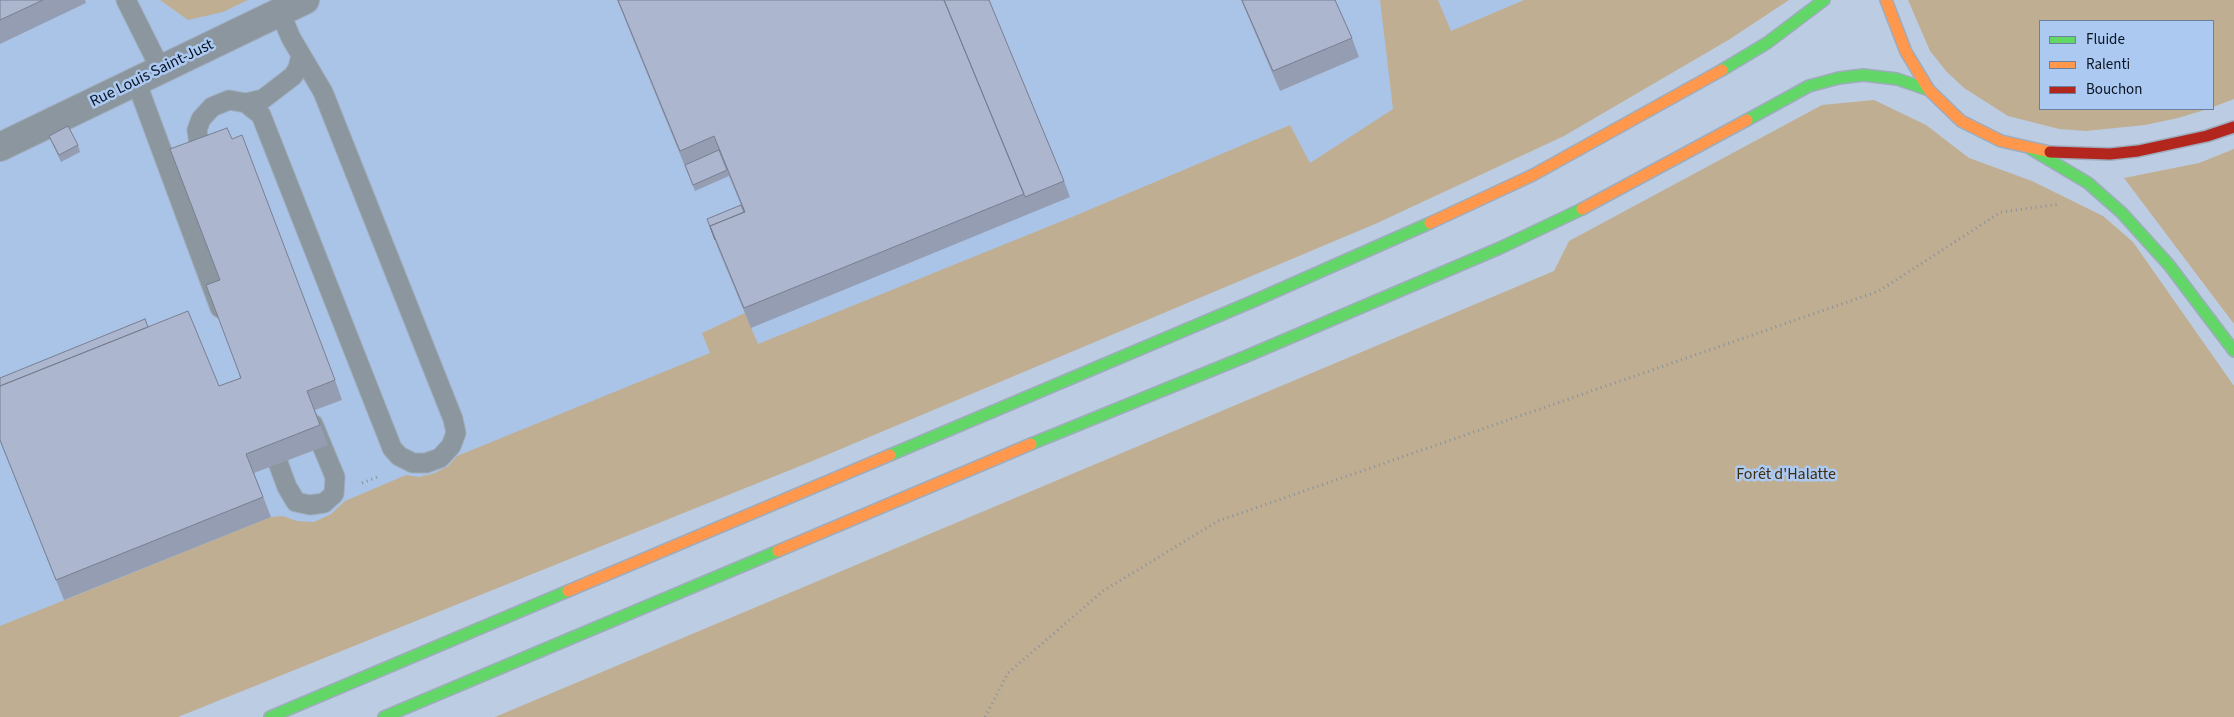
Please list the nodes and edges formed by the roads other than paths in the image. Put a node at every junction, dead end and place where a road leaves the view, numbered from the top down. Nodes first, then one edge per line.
1 (126, 0) edge
2 (305, 0) edge
3 (1824, 0) edge
4 (1886, 0) edge
5 (280, 12) junction
6 (301, 55) junction
7 (161, 70) junction
8 (136, 81) junction
9 (1929, 90) junction
10 (246, 103) junction
11 (2232, 127) edge
12 (0, 147) edge
13 (2031, 148) junction
14 (214, 180) edge
15 (225, 321) edge
16 (2234, 351) edge
17 (306, 405) edge
18 (263, 422) edge
19 (270, 717) edge
20 (384, 717) edge

1 - 7 lane
2 - 5 street, Rue Louis Saint-Just
3 - 19 main road
4 - 9 main road
5 - 6 lane
5 - 7 street, Rue Louis Saint-Just
6 - 10 lane
6 - 10 lane
7 - 8 street, Rue Louis Saint-Just
8 - 12 street, Rue Louis Saint-Just
8 - 15 lane
9 - 13 main road
9 - 20 main road
10 - 14 lane
11 - 13 main road
13 - 16 main road
17 - 18 lane

